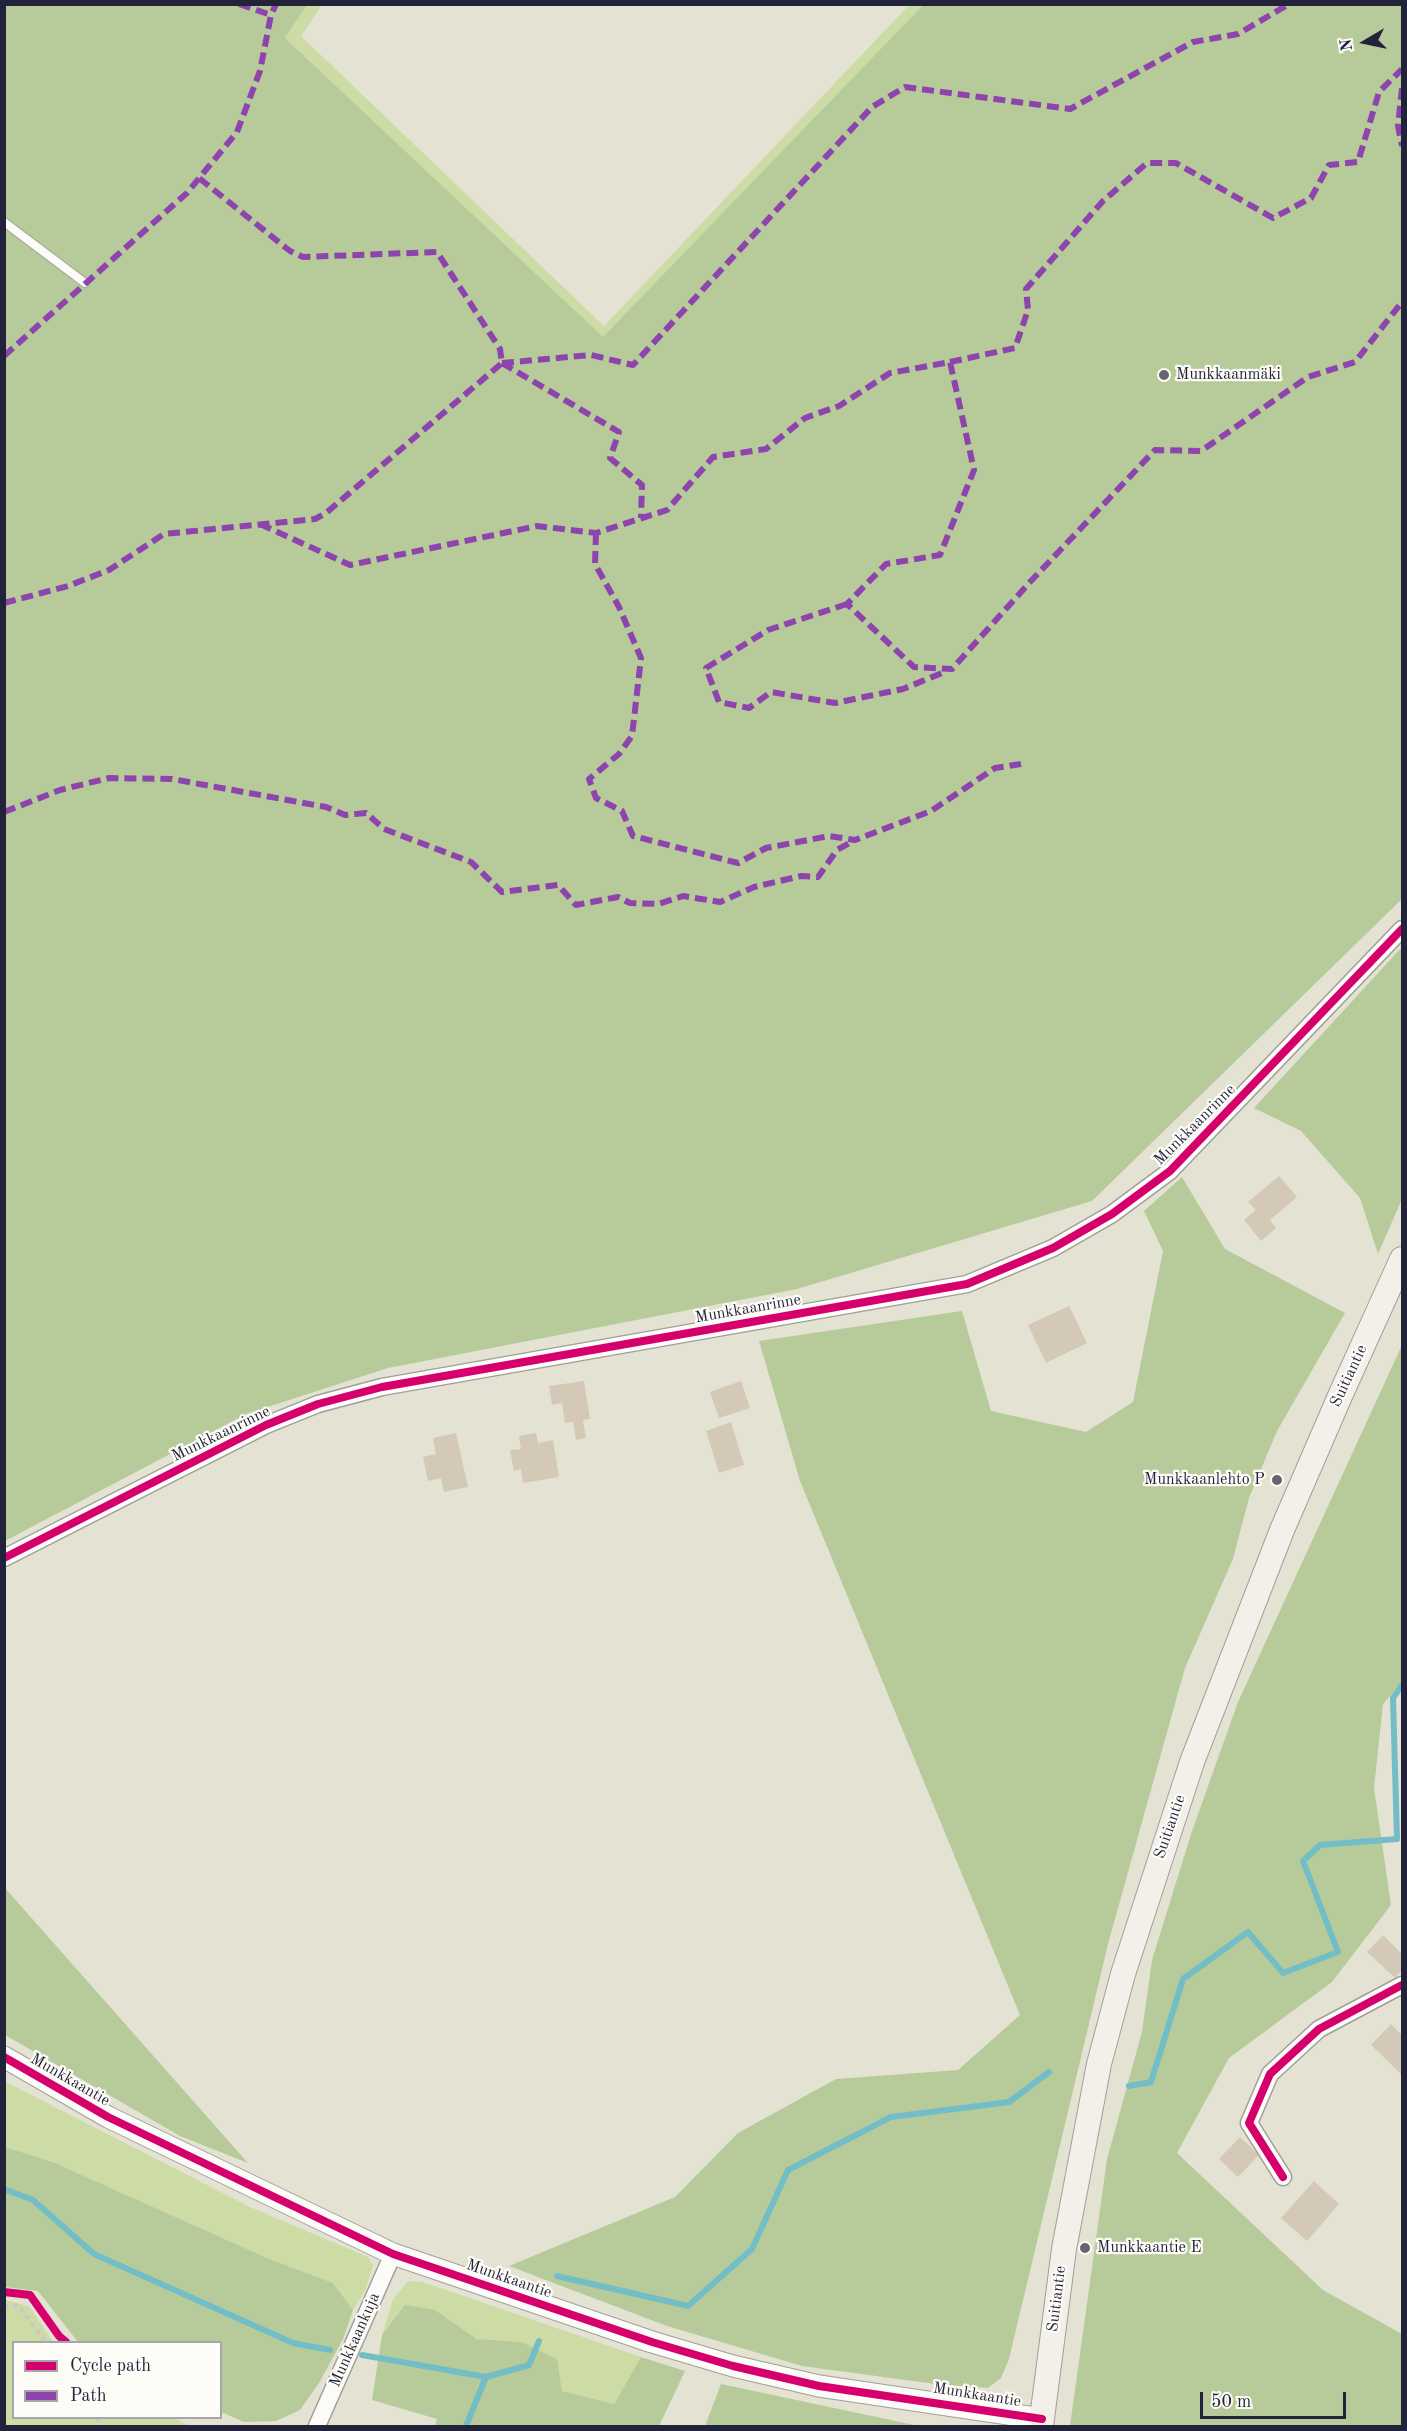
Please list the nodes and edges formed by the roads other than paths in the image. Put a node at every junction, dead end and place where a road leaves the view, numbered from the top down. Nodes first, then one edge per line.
1 (4, 222) edge
2 (85, 283) dead end
3 (1402, 929) edge
4 (1402, 1259) edge
5 (1395, 1294) edge
6 (4, 1558) edge
7 (1402, 1985) edge
8 (4, 2058) edge
9 (1283, 2177) dead end
10 (393, 2254) junction
11 (1041, 2423) edge
12 (317, 2427) edge

1 - 2 lane
3 - 6 street, Munkkaanrinne
4 - 5 main road, Suitiantie
5 - 11 main road, Suitiantie
7 - 9 street
8 - 10 street, Munkkaantie
10 - 11 street, Munkkaantie
10 - 12 street, Munkkaankuja

